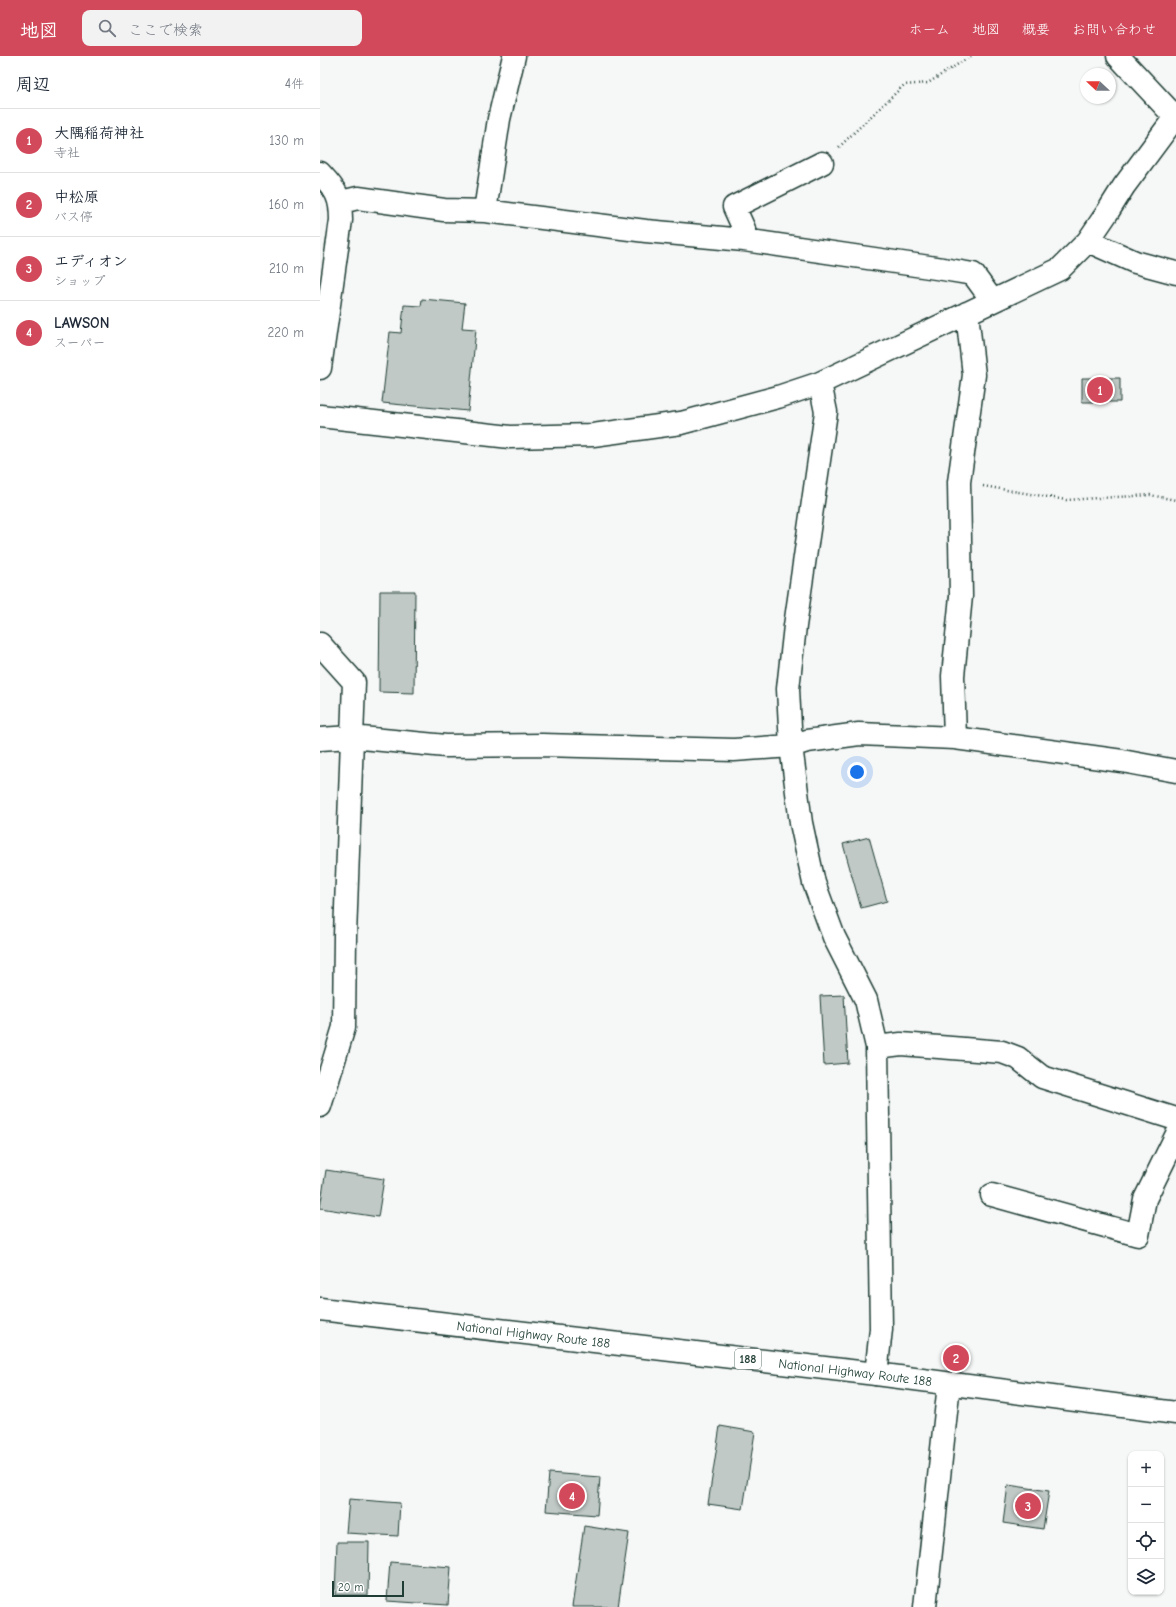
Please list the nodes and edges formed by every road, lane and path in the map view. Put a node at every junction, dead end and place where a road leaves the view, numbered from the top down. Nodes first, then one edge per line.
1 (514, 56) edge
2 (971, 56) edge
3 (1118, 56) edge
4 (1175, 116) edge
5 (822, 163) joint
6 (320, 173) edge
7 (341, 202) junction
8 (485, 212) junction
9 (744, 240) junction
10 (1088, 241) junction
11 (1176, 273) edge
12 (325, 299) edge
13 (992, 300) junction
14 (967, 313) junction
15 (320, 368) edge
16 (820, 383) junction
17 (320, 416) edge
18 (958, 482) junction
19 (1176, 500) edge
20 (320, 644) edge
21 (351, 736) junction
22 (955, 738) junction
23 (320, 739) edge
24 (791, 746) junction
25 (1176, 771) edge
26 (877, 1047) junction
27 (320, 1106) edge
28 (1176, 1119) edge
29 (1176, 1136) edge
30 (992, 1196) dead end
31 (320, 1309) edge
32 (876, 1374) junction
33 (949, 1384) junction
34 (1176, 1413) edge
35 (925, 1607) edge

1 - 8 main road
2 - 5 path
3 - 4 main road
4 - 10 main road
5 - 9 main road
6 - 7 main road
7 - 8 main road
7 - 12 main road
8 - 9 main road
9 - 13 main road
10 - 11 main road
10 - 13 main road
12 - 15 main road
13 - 14 main road
14 - 16 main road
14 - 18 main road
16 - 17 main road
16 - 24 main road
18 - 19 path
18 - 22 main road
20 - 21 main road
21 - 23 main road
21 - 24 main road
21 - 27 main road
22 - 24 main road
22 - 25 main road
24 - 26 main road
26 - 28 main road
26 - 32 main road
29 - 30 main road
31 - 32 main road, National Highway Route 188 / 188
32 - 33 main road, National Highway Route 188 / 188
33 - 34 main road, National Highway Route 188 / 188
33 - 35 main road

